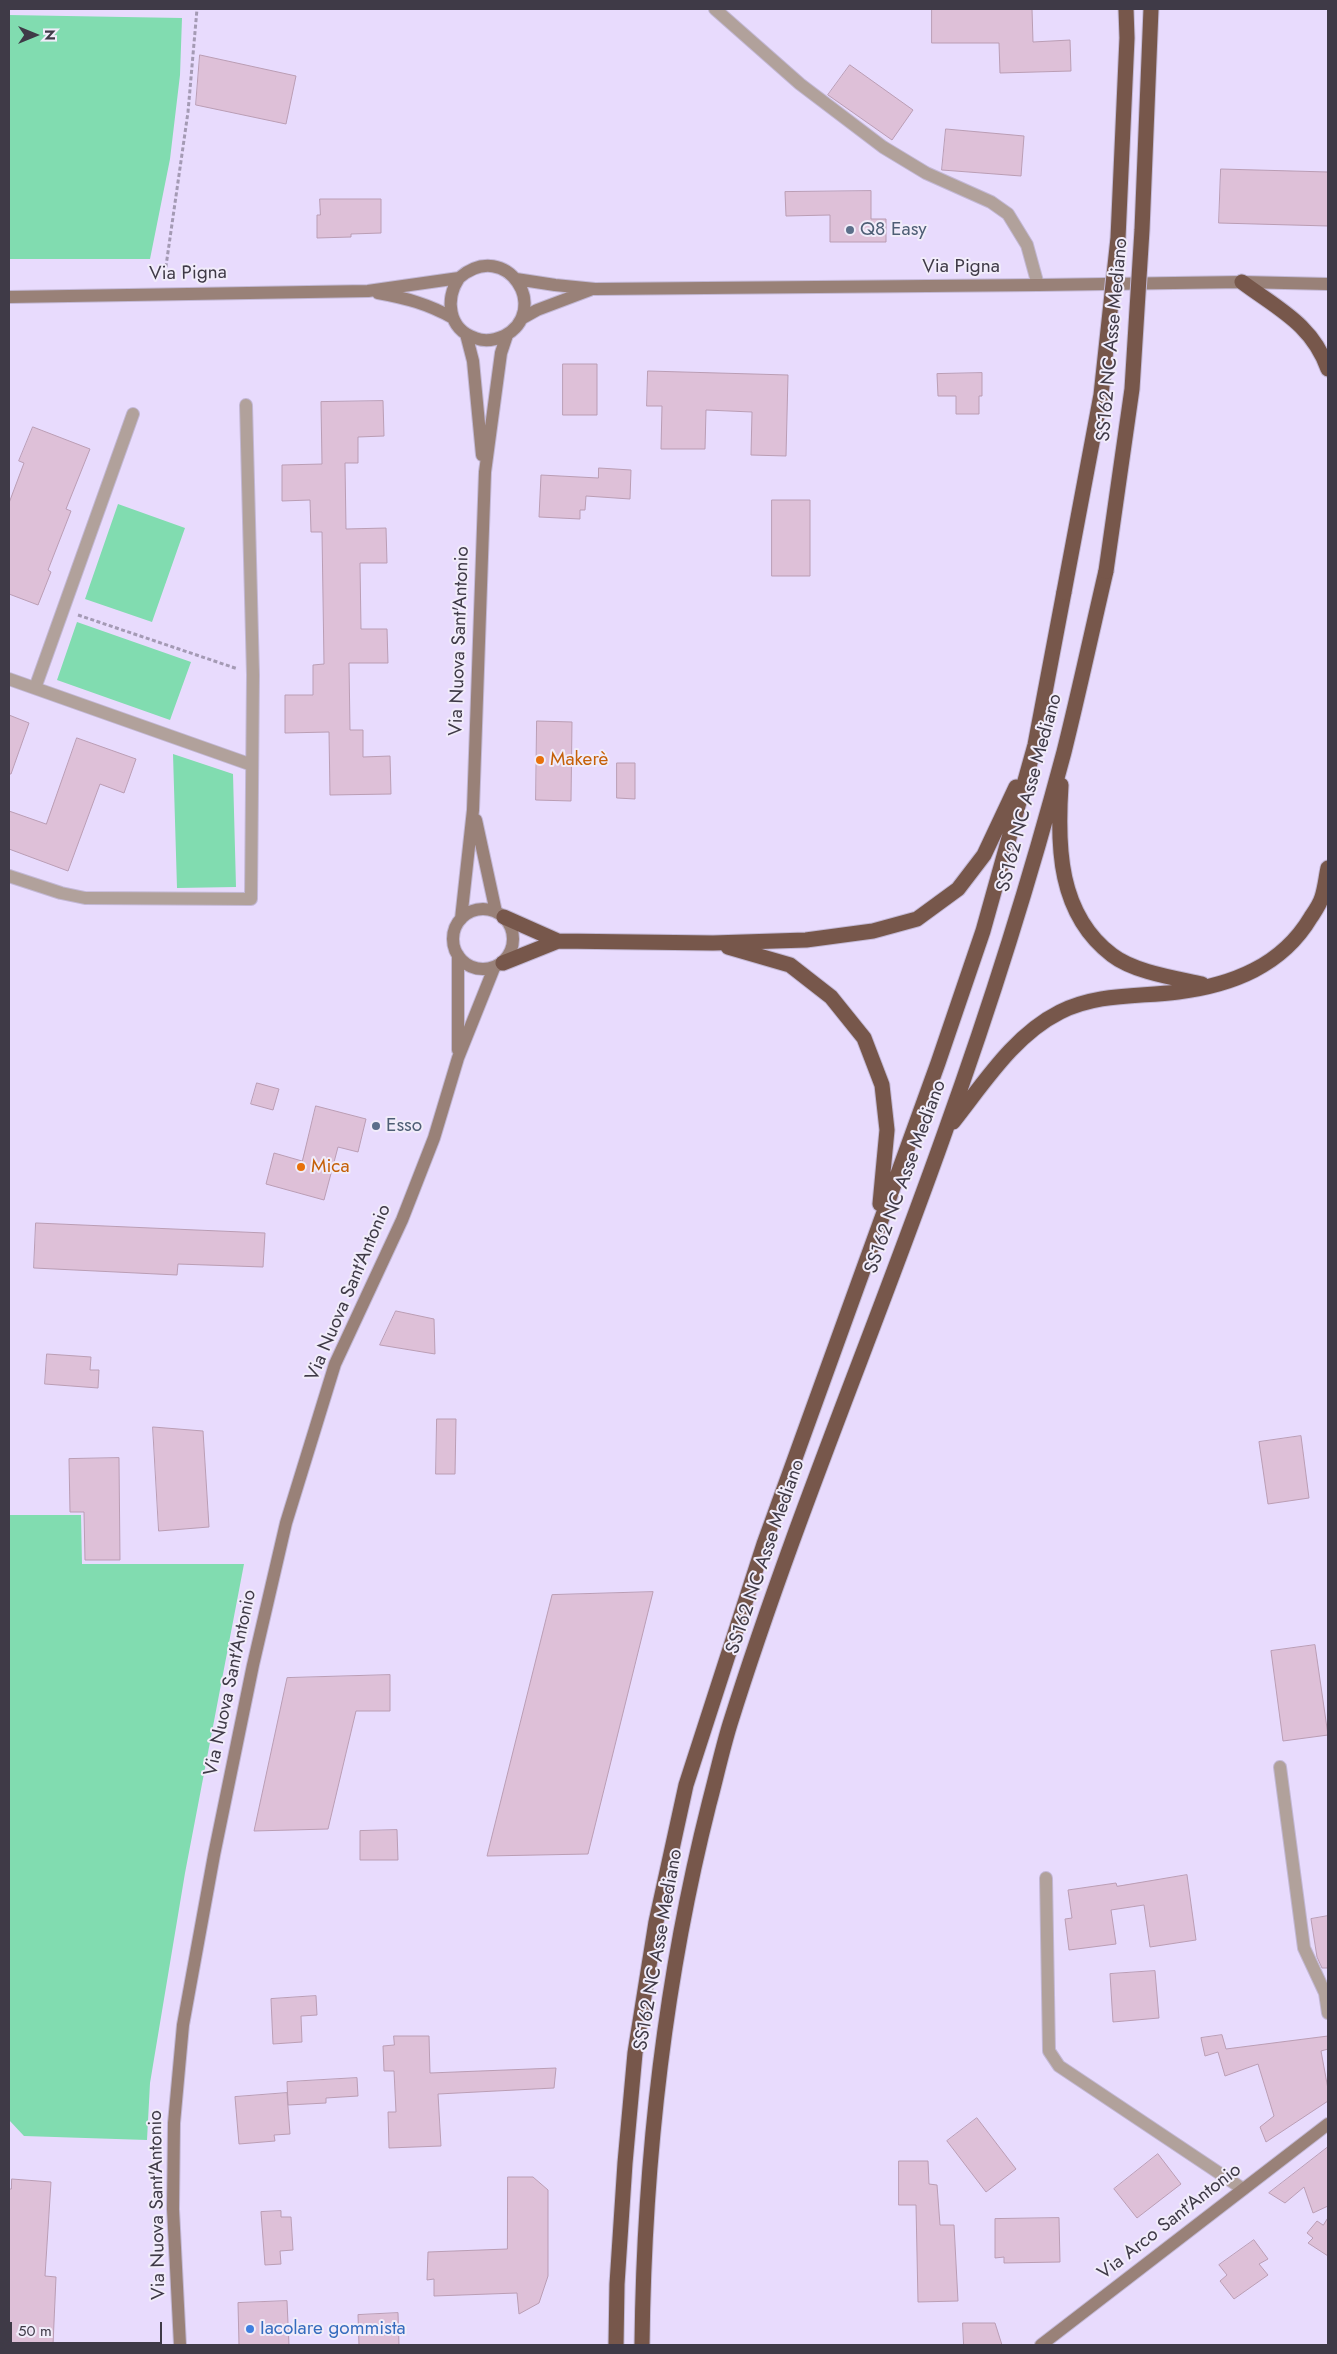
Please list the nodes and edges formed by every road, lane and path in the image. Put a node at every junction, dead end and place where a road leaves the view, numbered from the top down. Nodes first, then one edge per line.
1 (197, 9) edge
2 (715, 9) edge
3 (1126, 9) edge
4 (1151, 9) edge
5 (459, 278) junction
6 (516, 278) junction
7 (1242, 282) junction
8 (1328, 284) edge
9 (1038, 286) junction
10 (595, 288) junction
11 (368, 291) junction
12 (162, 293) junction
13 (9, 297) edge
14 (453, 318) junction
15 (521, 319) junction
16 (466, 334) junction
17 (507, 335) junction
18 (1328, 369) edge
19 (246, 405) dead end
20 (133, 414) dead end
21 (485, 472) junction
22 (63, 610) junction
23 (253, 675) junction
24 (9, 679) edge
25 (35, 688) junction
26 (1035, 745) junction
27 (1064, 750) junction
28 (252, 765) junction
29 (474, 810) junction
30 (1328, 868) edge
31 (9, 876) edge
32 (500, 915) junction
33 (461, 919) junction
34 (558, 941) junction
35 (713, 943) junction
36 (458, 955) junction
37 (498, 965) junction
38 (1208, 986) junction
39 (458, 1058) junction
40 (946, 1132) junction
41 (877, 1230) junction
42 (1280, 1768) dead end
43 (1046, 1878) dead end
44 (1328, 2013) edge
45 (1326, 2130) edge
46 (1243, 2190) junction
47 (180, 2345) edge
48 (616, 2345) edge
49 (642, 2345) edge
50 (1041, 2345) edge

1 - 12 path
2 - 9 street
3 - 26 highway, SS162 NC Asse Mediano, bridge
4 - 27 highway, SS162 NC Asse Mediano, bridge
5 - 6 street, Via Pigna
5 - 11 street, Via Pigna
5 - 14 street
6 - 10 street, Via Pigna
6 - 15 street
7 - 8 street, Via Pigna
7 - 9 street, Via Pigna
7 - 18 highway
9 - 10 street, Via Pigna
10 - 15 street, Via Pigna
11 - 12 street, Via Pigna
11 - 14 street, Via Pigna
12 - 13 street, Via Pigna
14 - 16 street, Via Pigna
15 - 17 street, Via Pigna
16 - 17 street
16 - 21 street, Via Nuova Sant'Antonio
17 - 21 street, Via Nuova Sant'Antonio
19 - 23 street
20 - 22 street
21 - 29 street, Via Nuova Sant'Antonio
22 - 23 path
22 - 25 street
23 - 28 street
24 - 25 street
25 - 28 street
26 - 35 highway
26 - 41 highway, SS162 NC Asse Mediano
27 - 38 highway
27 - 40 highway, SS162 NC Asse Mediano
28 - 31 street
29 - 32 street, Via Nuova Sant'Antonio
29 - 33 street, Via Nuova Sant'Antonio
30 - 38 highway
32 - 33 street
32 - 34 highway
32 - 37 street, Via Nuova Sant'Antonio
33 - 36 street, Via Nuova Sant'Antonio
34 - 35 highway
34 - 37 highway
35 - 41 highway
36 - 37 street
36 - 39 street, Via Nuova Sant'Antonio
37 - 39 street, Via Nuova Sant'Antonio
38 - 40 highway
39 - 47 street, Via Nuova Sant'Antonio
40 - 49 highway, SS162 NC Asse Mediano
41 - 48 highway, SS162 NC Asse Mediano
42 - 44 street
43 - 46 street
45 - 46 street, Via Arco Sant'Antonio
46 - 50 street, Via Arco Sant'Antonio

